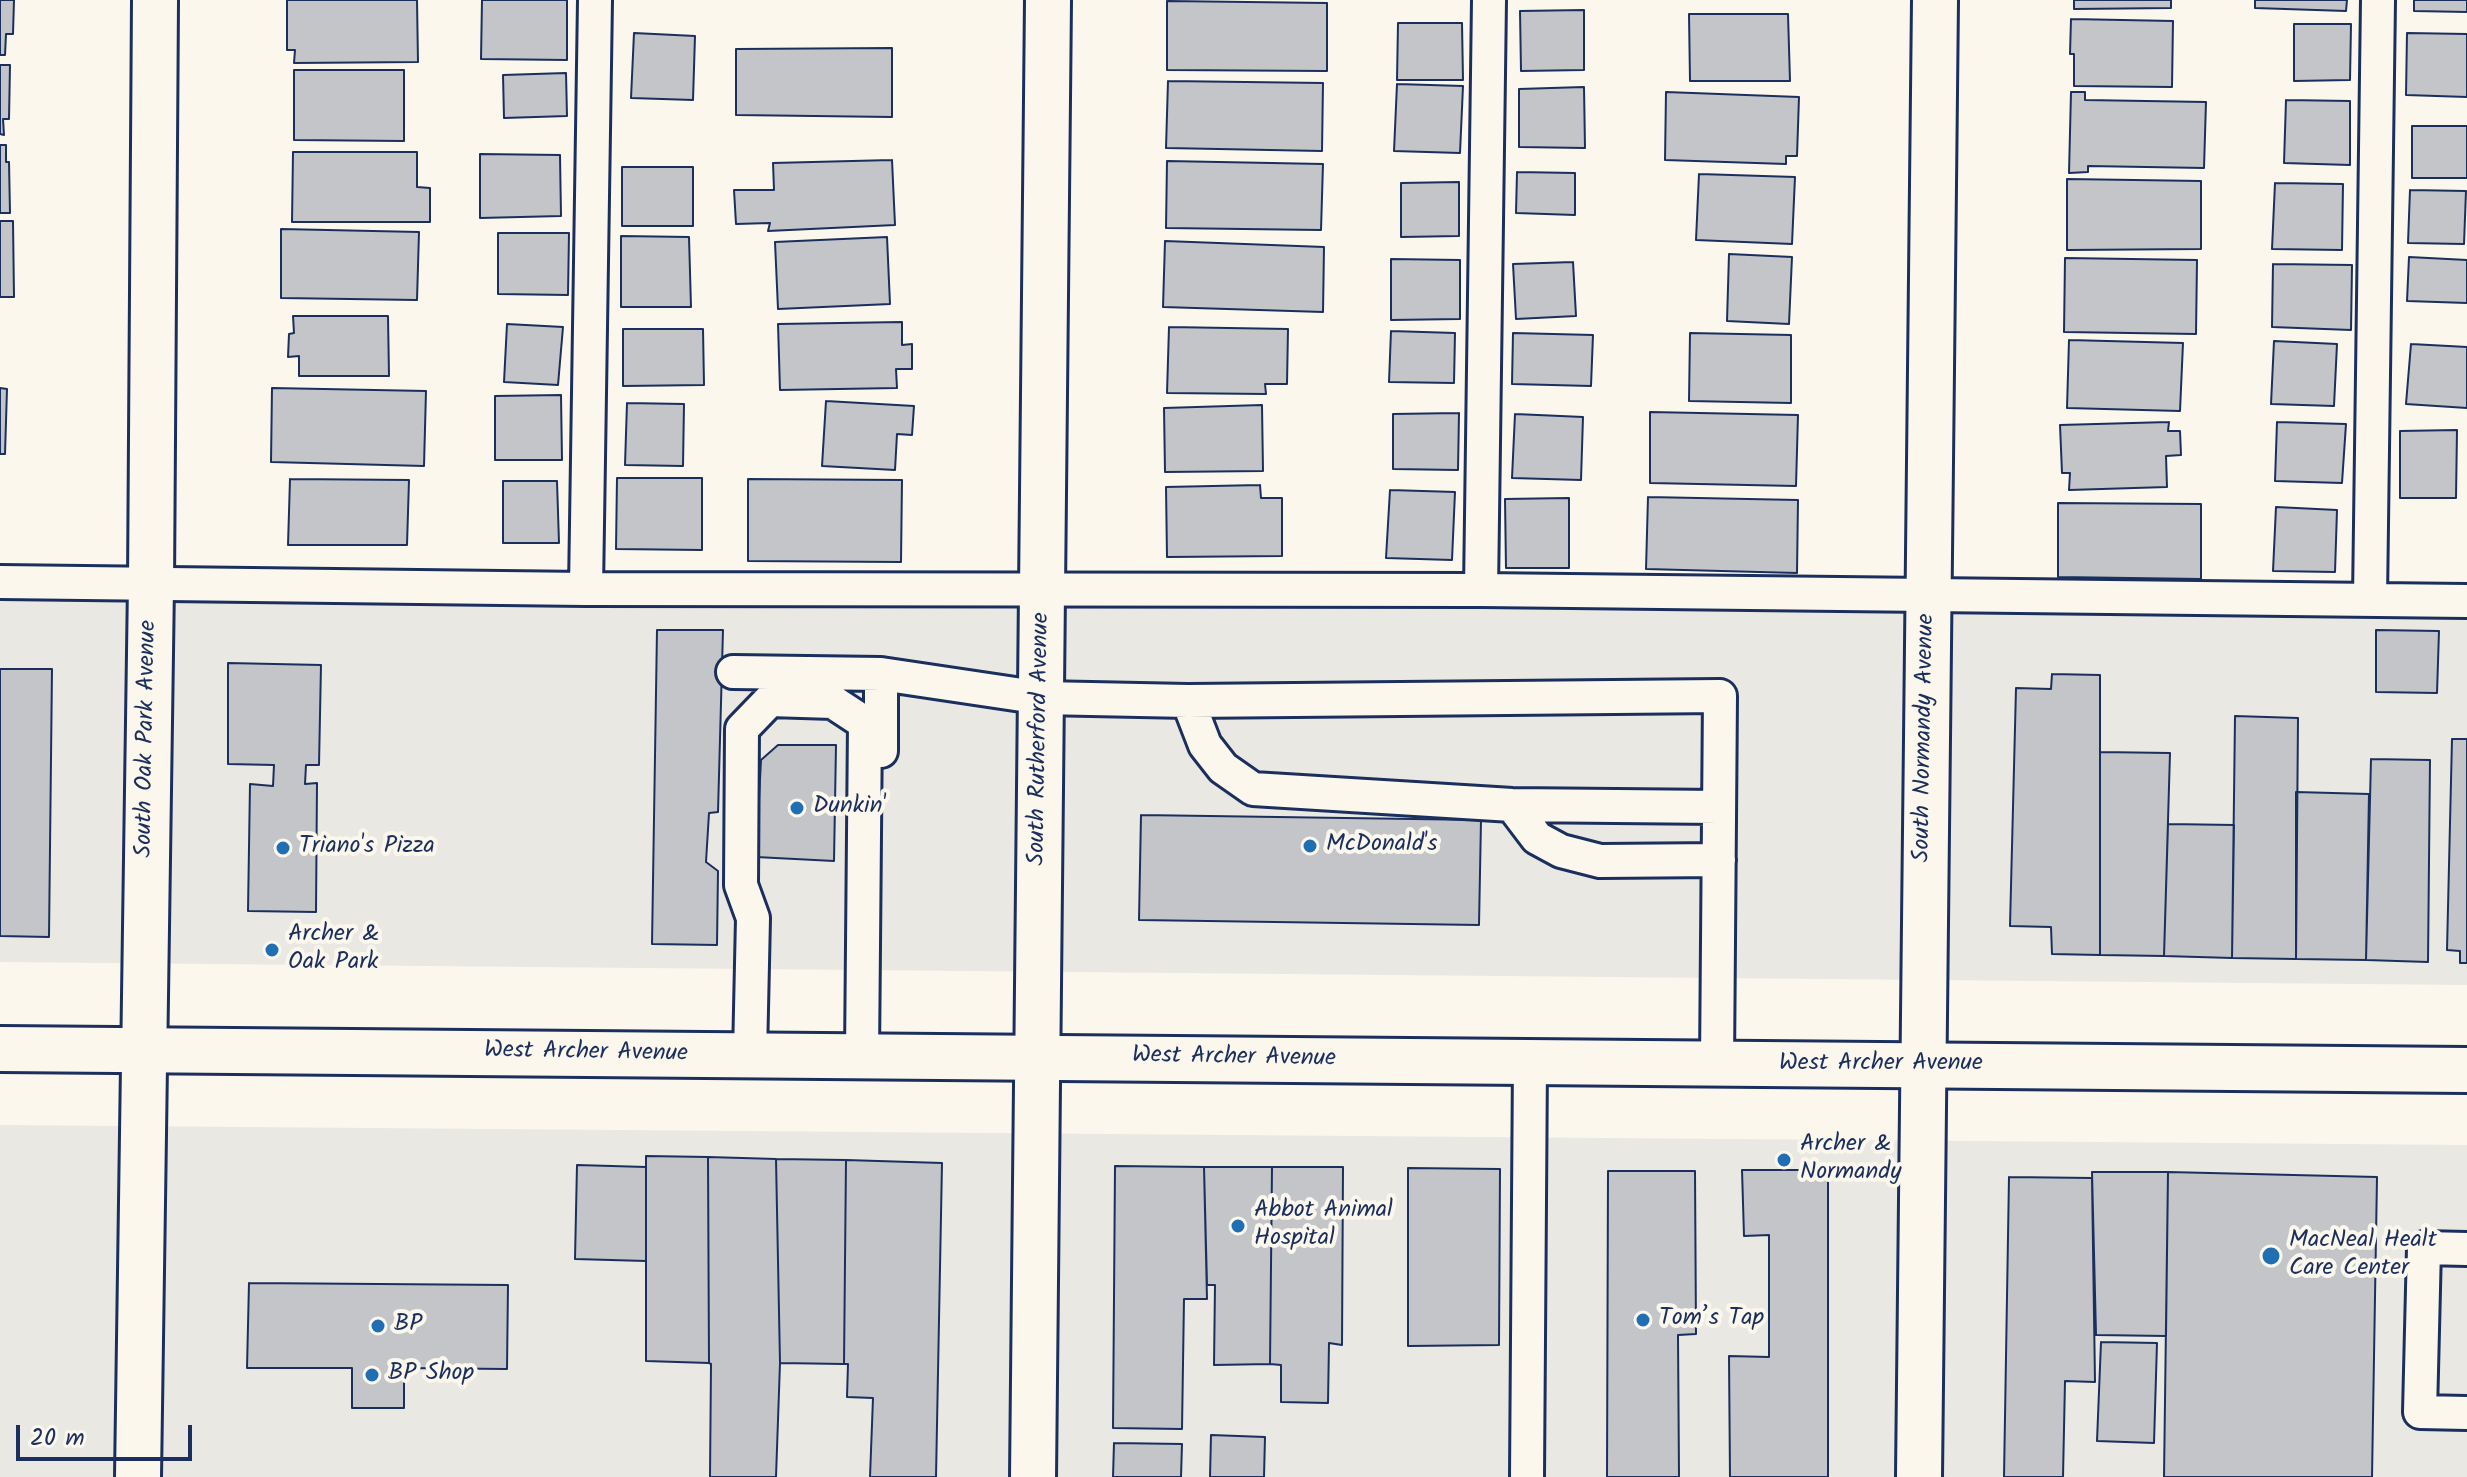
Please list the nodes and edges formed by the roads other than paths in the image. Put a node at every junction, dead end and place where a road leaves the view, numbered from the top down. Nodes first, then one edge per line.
1 (155, 0) edge
2 (595, 0) edge
3 (1048, 0) edge
4 (1489, 0) edge
5 (1935, 0) edge
6 (2378, 0) edge
7 (0, 582) edge
8 (151, 584) junction
9 (586, 589) junction
10 (1043, 589) junction
11 (1481, 590) junction
12 (2370, 599) junction
13 (2467, 601) edge
14 (1928, 603) junction
15 (733, 672) dead end
16 (881, 674) junction
17 (1042, 698) junction
18 (1188, 701) junction
19 (1512, 805) junction
20 (1719, 807) junction
21 (1719, 860) junction
22 (864, 896) junction
23 (0, 1049) edge
24 (144, 1050) junction
25 (750, 1055) junction
26 (862, 1056) junction
27 (1036, 1057) junction
28 (1530, 1062) junction
29 (1717, 1064) junction
30 (1922, 1065) junction
31 (2467, 1070) edge
32 (2467, 1249) edge
33 (2467, 1413) edge
34 (138, 1477) edge
35 (1033, 1477) edge
36 (1527, 1477) edge
37 (1919, 1477) edge

1 - 8 street, South Oak Park Avenue
2 - 9 lane
3 - 10 street, South Rutherford Avenue
4 - 11 lane
5 - 14 street, South Normandy Avenue
6 - 12 lane
7 - 8 lane
8 - 9 lane
8 - 24 street, South Oak Park Avenue
9 - 10 lane
10 - 11 lane
10 - 17 street, South Rutherford Avenue
11 - 14 lane
12 - 13 lane
12 - 14 lane
14 - 30 street, South Normandy Avenue
15 - 16 lane
16 - 17 lane
16 - 22 lane
17 - 18 lane
17 - 27 street, South Rutherford Avenue
18 - 19 lane
18 - 20 lane
19 - 20 lane
19 - 21 lane
20 - 21 lane
21 - 29 lane
22 - 25 lane
22 - 26 lane
23 - 24 street, West Archer Avenue
24 - 25 street, West Archer Avenue
24 - 34 street, South Oak Park Avenue
25 - 26 street, West Archer Avenue
26 - 27 street, West Archer Avenue
27 - 28 street, West Archer Avenue
27 - 35 street, South Rutherford Avenue
28 - 29 street, West Archer Avenue
28 - 36 lane
29 - 30 street, West Archer Avenue
30 - 31 street, West Archer Avenue
30 - 37 street, South Normandy Avenue
32 - 33 lane

